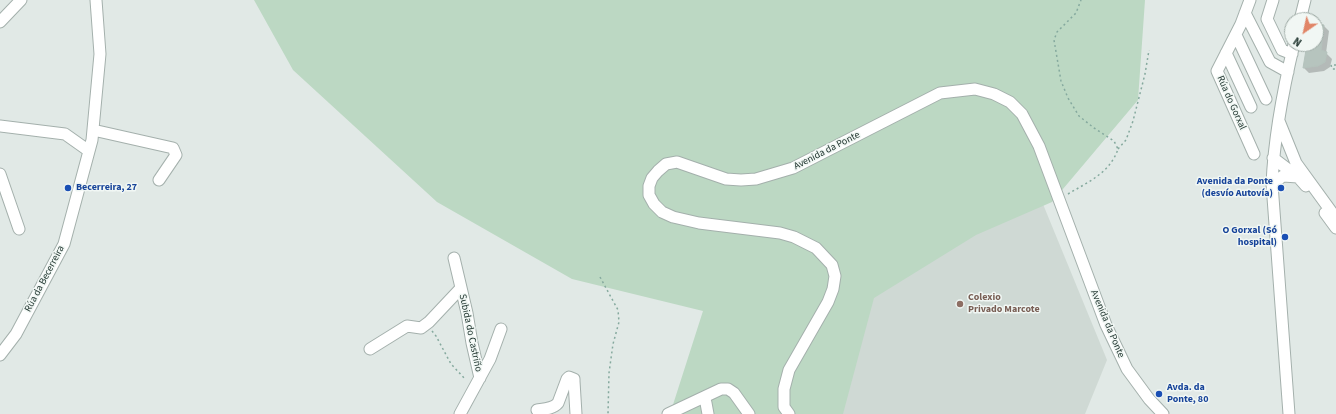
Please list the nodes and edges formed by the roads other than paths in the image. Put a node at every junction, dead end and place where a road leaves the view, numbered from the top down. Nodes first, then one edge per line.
1 (21, 0) edge
2 (96, 0) edge
3 (1250, 0) edge
4 (1273, 0) edge
5 (1304, 0) edge
6 (1302, 12) edge
7 (1245, 13) junction
8 (0, 22) edge
9 (1236, 35) junction
10 (1284, 50) edge
11 (1292, 52) edge
12 (1226, 53) junction
13 (1288, 72) junction
14 (1266, 99) dead end
15 (1251, 107) dead end
16 (1279, 121) junction
17 (0, 126) edge
18 (93, 130) junction
19 (89, 151) junction
20 (1254, 154) dead end
21 (1273, 158) junction
22 (1296, 163) junction
23 (0, 174) edge
24 (1298, 177) junction
25 (159, 180) dead end
26 (1272, 184) junction
27 (1336, 218) edge
28 (1336, 228) edge
29 (19, 229) dead end
30 (454, 258) dead end
31 (461, 288) junction
32 (501, 329) dead end
33 (370, 349) dead end
34 (0, 355) edge
35 (480, 378) junction
36 (704, 397) junction
37 (537, 410) dead end
38 (460, 414) edge
39 (576, 414) edge
40 (668, 414) edge
41 (708, 414) edge
42 (749, 414) edge
43 (789, 414) edge
44 (1163, 414) edge
45 (1289, 414) edge

1 - 8 street
2 - 18 street, Rúa da Becerreira
3 - 7 street, Rúa do Gorxal
4 - 10 street
5 - 6 street
7 - 9 street, Rúa do Gorxal
7 - 13 street
9 - 12 street, Rúa do Gorxal
9 - 14 street
11 - 13 street
12 - 15 street, Rúa do Gorxal
12 - 20 street, Rúa do Gorxal
13 - 16 street
16 - 21 street
16 - 22 street
17 - 19 street
18 - 19 street, Rúa da Becerreira
18 - 25 street
19 - 34 street, Rúa da Becerreira
21 - 22 street
21 - 24 street
21 - 26 street
22 - 27 street
23 - 29 street
24 - 26 street
24 - 28 street
26 - 45 street
30 - 31 street, Subida do Castriño
31 - 33 street, Subida do Castriño
31 - 35 street, Subida do Castriño
32 - 35 street
35 - 38 street
36 - 40 street
36 - 41 street
36 - 42 street
37 - 39 street
43 - 44 street, Avenida da Ponte

